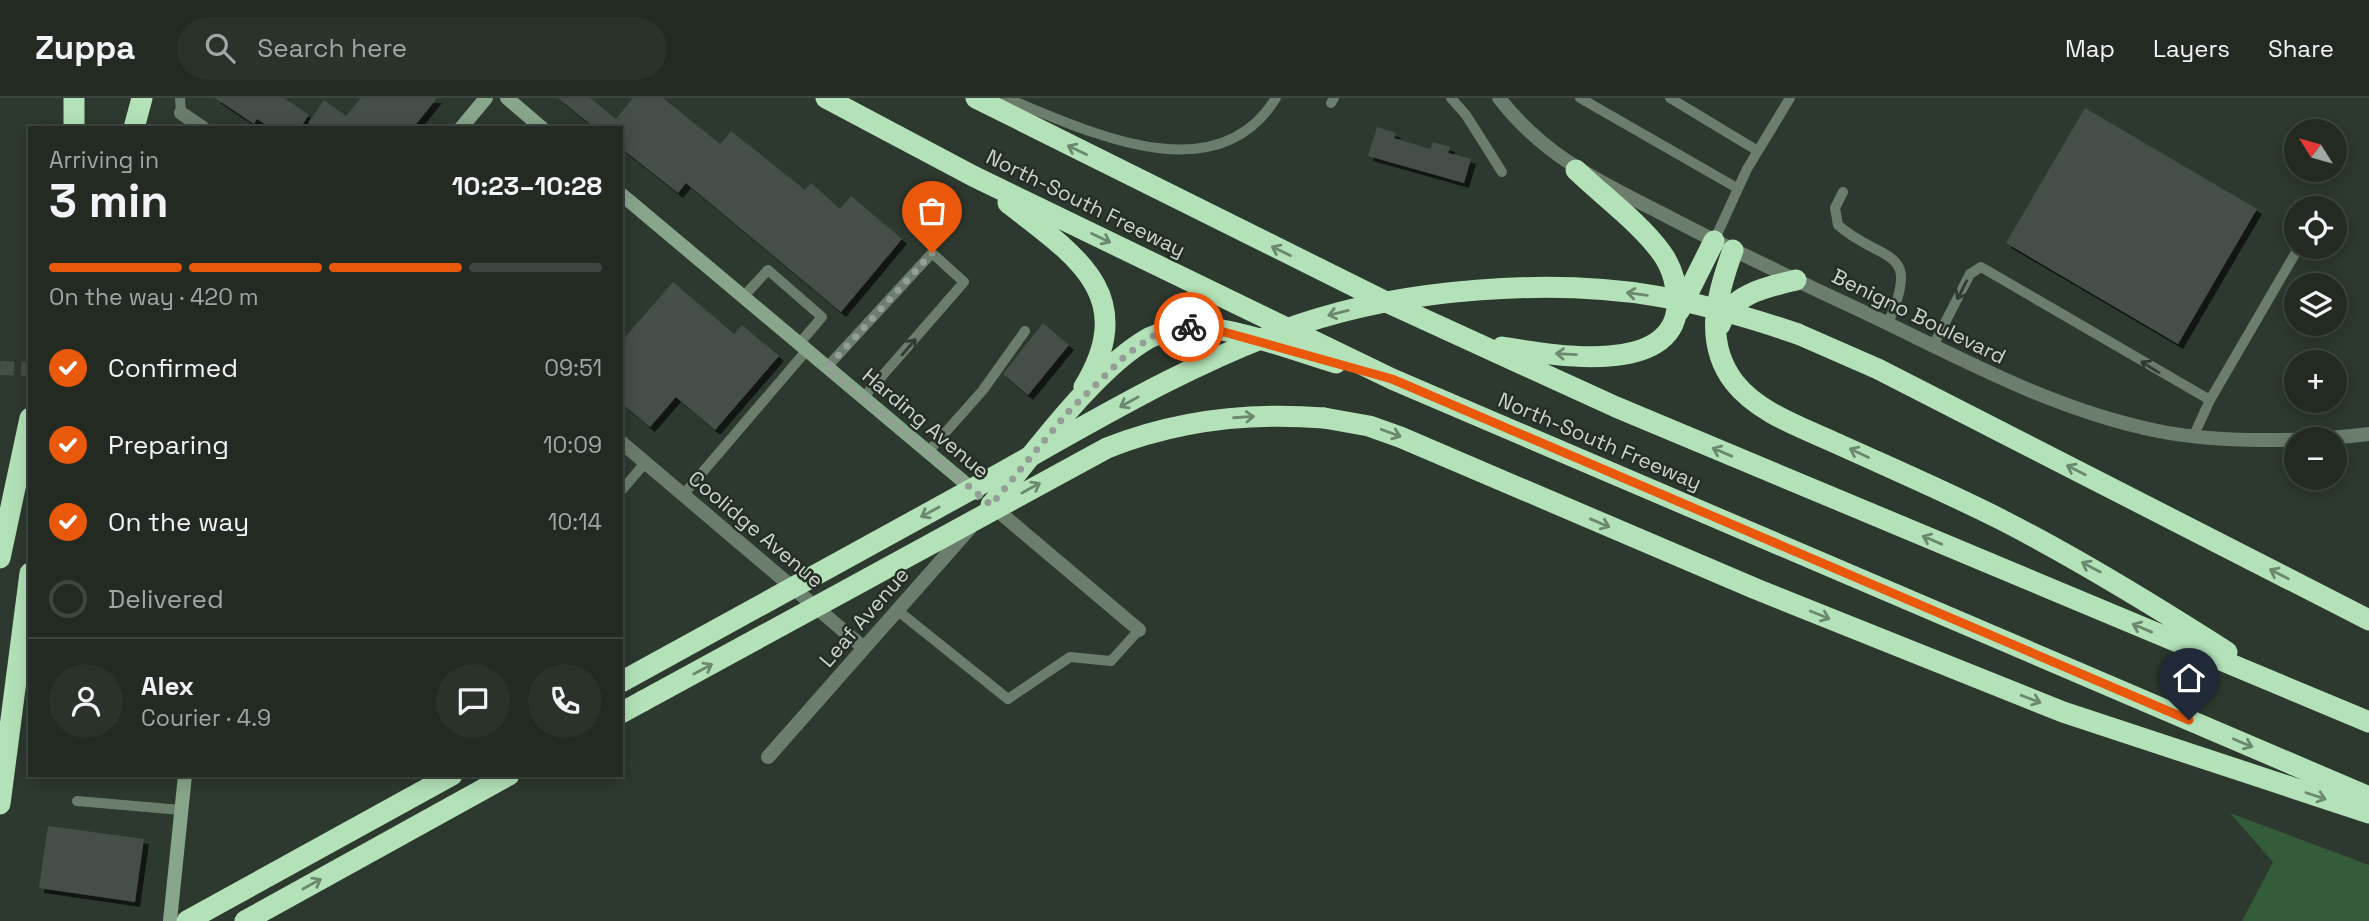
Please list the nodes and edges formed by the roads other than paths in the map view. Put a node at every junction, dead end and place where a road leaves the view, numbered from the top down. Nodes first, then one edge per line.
1 (74, 98) edge
2 (87, 98) edge
3 (142, 98) edge
4 (486, 98) edge
5 (507, 98) edge
6 (826, 98) edge
7 (976, 98) edge
8 (1006, 98) edge
9 (1276, 98) edge
10 (1451, 98) edge
11 (1499, 98) edge
12 (1580, 98) edge
13 (1670, 98) edge
14 (1790, 98) edge
15 (180, 105) edge
16 (74, 126) edge
17 (87, 126) edge
18 (135, 126) edge
19 (201, 126) edge
20 (463, 126) edge
21 (540, 126) edge
22 (1758, 151) junction
23 (1576, 170) junction
24 (1502, 173) dead end
25 (973, 176) junction
26 (1737, 188) junction
27 (1843, 192) dead end
28 (623, 196) edge
29 (1714, 241) junction
30 (1734, 250) junction
31 (2292, 259) edge
32 (1796, 280) junction
33 (743, 297) junction
34 (1676, 317) junction
35 (1888, 323) junction
36 (1025, 331) dead end
37 (1716, 337) junction
38 (1475, 344) junction
39 (1933, 346) junction
40 (803, 347) junction
41 (827, 368) junction
42 (1392, 379) junction
43 (863, 398) junction
44 (2210, 400) junction
45 (1068, 412) junction
46 (28, 427) edge
47 (2369, 434) edge
48 (2194, 435) junction
49 (623, 444) edge
50 (928, 452) junction
51 (645, 463) junction
52 (623, 489) edge
53 (683, 495) junction
54 (991, 505) junction
55 (0, 558) edge
56 (28, 588) edge
57 (897, 610) junction
58 (2369, 620) edge
59 (1139, 630) joint
60 (864, 648) junction
61 (28, 678) edge
62 (623, 681) edge
63 (2272, 682) junction
64 (623, 712) edge
65 (2369, 722) edge
66 (768, 757) dead end
67 (184, 777) edge
68 (448, 777) edge
69 (505, 777) edge
70 (2369, 797) edge
71 (77, 801) dead end
72 (0, 804) edge
73 (181, 810) junction
74 (2369, 813) edge
75 (0, 822) edge
76 (248, 919) edge
77 (170, 921) edge
78 (187, 921) edge

1 - 16 highway
2 - 17 highway
3 - 18 highway
4 - 20 main road
5 - 21 main road
6 - 25 highway, North-South Freeway
38 -> 7 highway, North-South Freeway
8 - 9 lane
10 - 24 lane
11 - 23 street, Benigno Boulevard
12 - 26 lane
13 - 22 lane
14 - 22 lane
15 - 19 street
22 - 26 lane
23 - 29 street, Benigno Boulevard
23 - 34 highway
25 -> 42 highway, North-South Freeway
25 - 45 highway
26 - 29 lane
27 - 35 lane
28 - 33 main road, Harding Avenue
29 - 30 street, Benigno Boulevard
29 - 34 highway
30 - 32 street, Benigno Boulevard
30 - 37 highway
31 - 44 lane
32 - 35 street, Benigno Boulevard
32 - 37 highway
33 - 40 main road, Harding Avenue
33 - 40 lane
34 -> 38 highway
35 - 39 street, Benigno Boulevard
36 - 50 lane
63 -> 37 highway
63 -> 38 highway, North-South Freeway
44 -> 39 lane
39 - 48 street, Benigno Boulevard
40 - 41 main road, Harding Avenue
40 - 53 lane
41 - 43 main road, Harding Avenue
43 -> 41 lane
42 - 45 highway
42 -> 70 highway, North-South Freeway
43 - 50 main road, Harding Avenue
44 - 48 lane
45 - 54 highway
46 - 55 highway
47 - 48 street, Benigno Boulevard
49 - 51 street, Coolidge Avenue
50 - 54 main road, Harding Avenue
51 - 52 lane
51 - 53 street, Coolidge Avenue
53 - 60 street, Coolidge Avenue
54 - 57 street, Leaf Avenue
54 - 59 street, Harding Avenue
56 - 72 highway
57 - 59 lane
57 - 60 street, Leaf Avenue
58 -> 62 highway, bridge
60 - 66 street, Leaf Avenue
61 - 75 highway
63 - 65 highway, North-South Freeway
64 -> 74 highway, bridge
67 - 73 main road
68 - 78 highway
76 -> 69 highway
71 - 73 lane
73 - 77 main road

